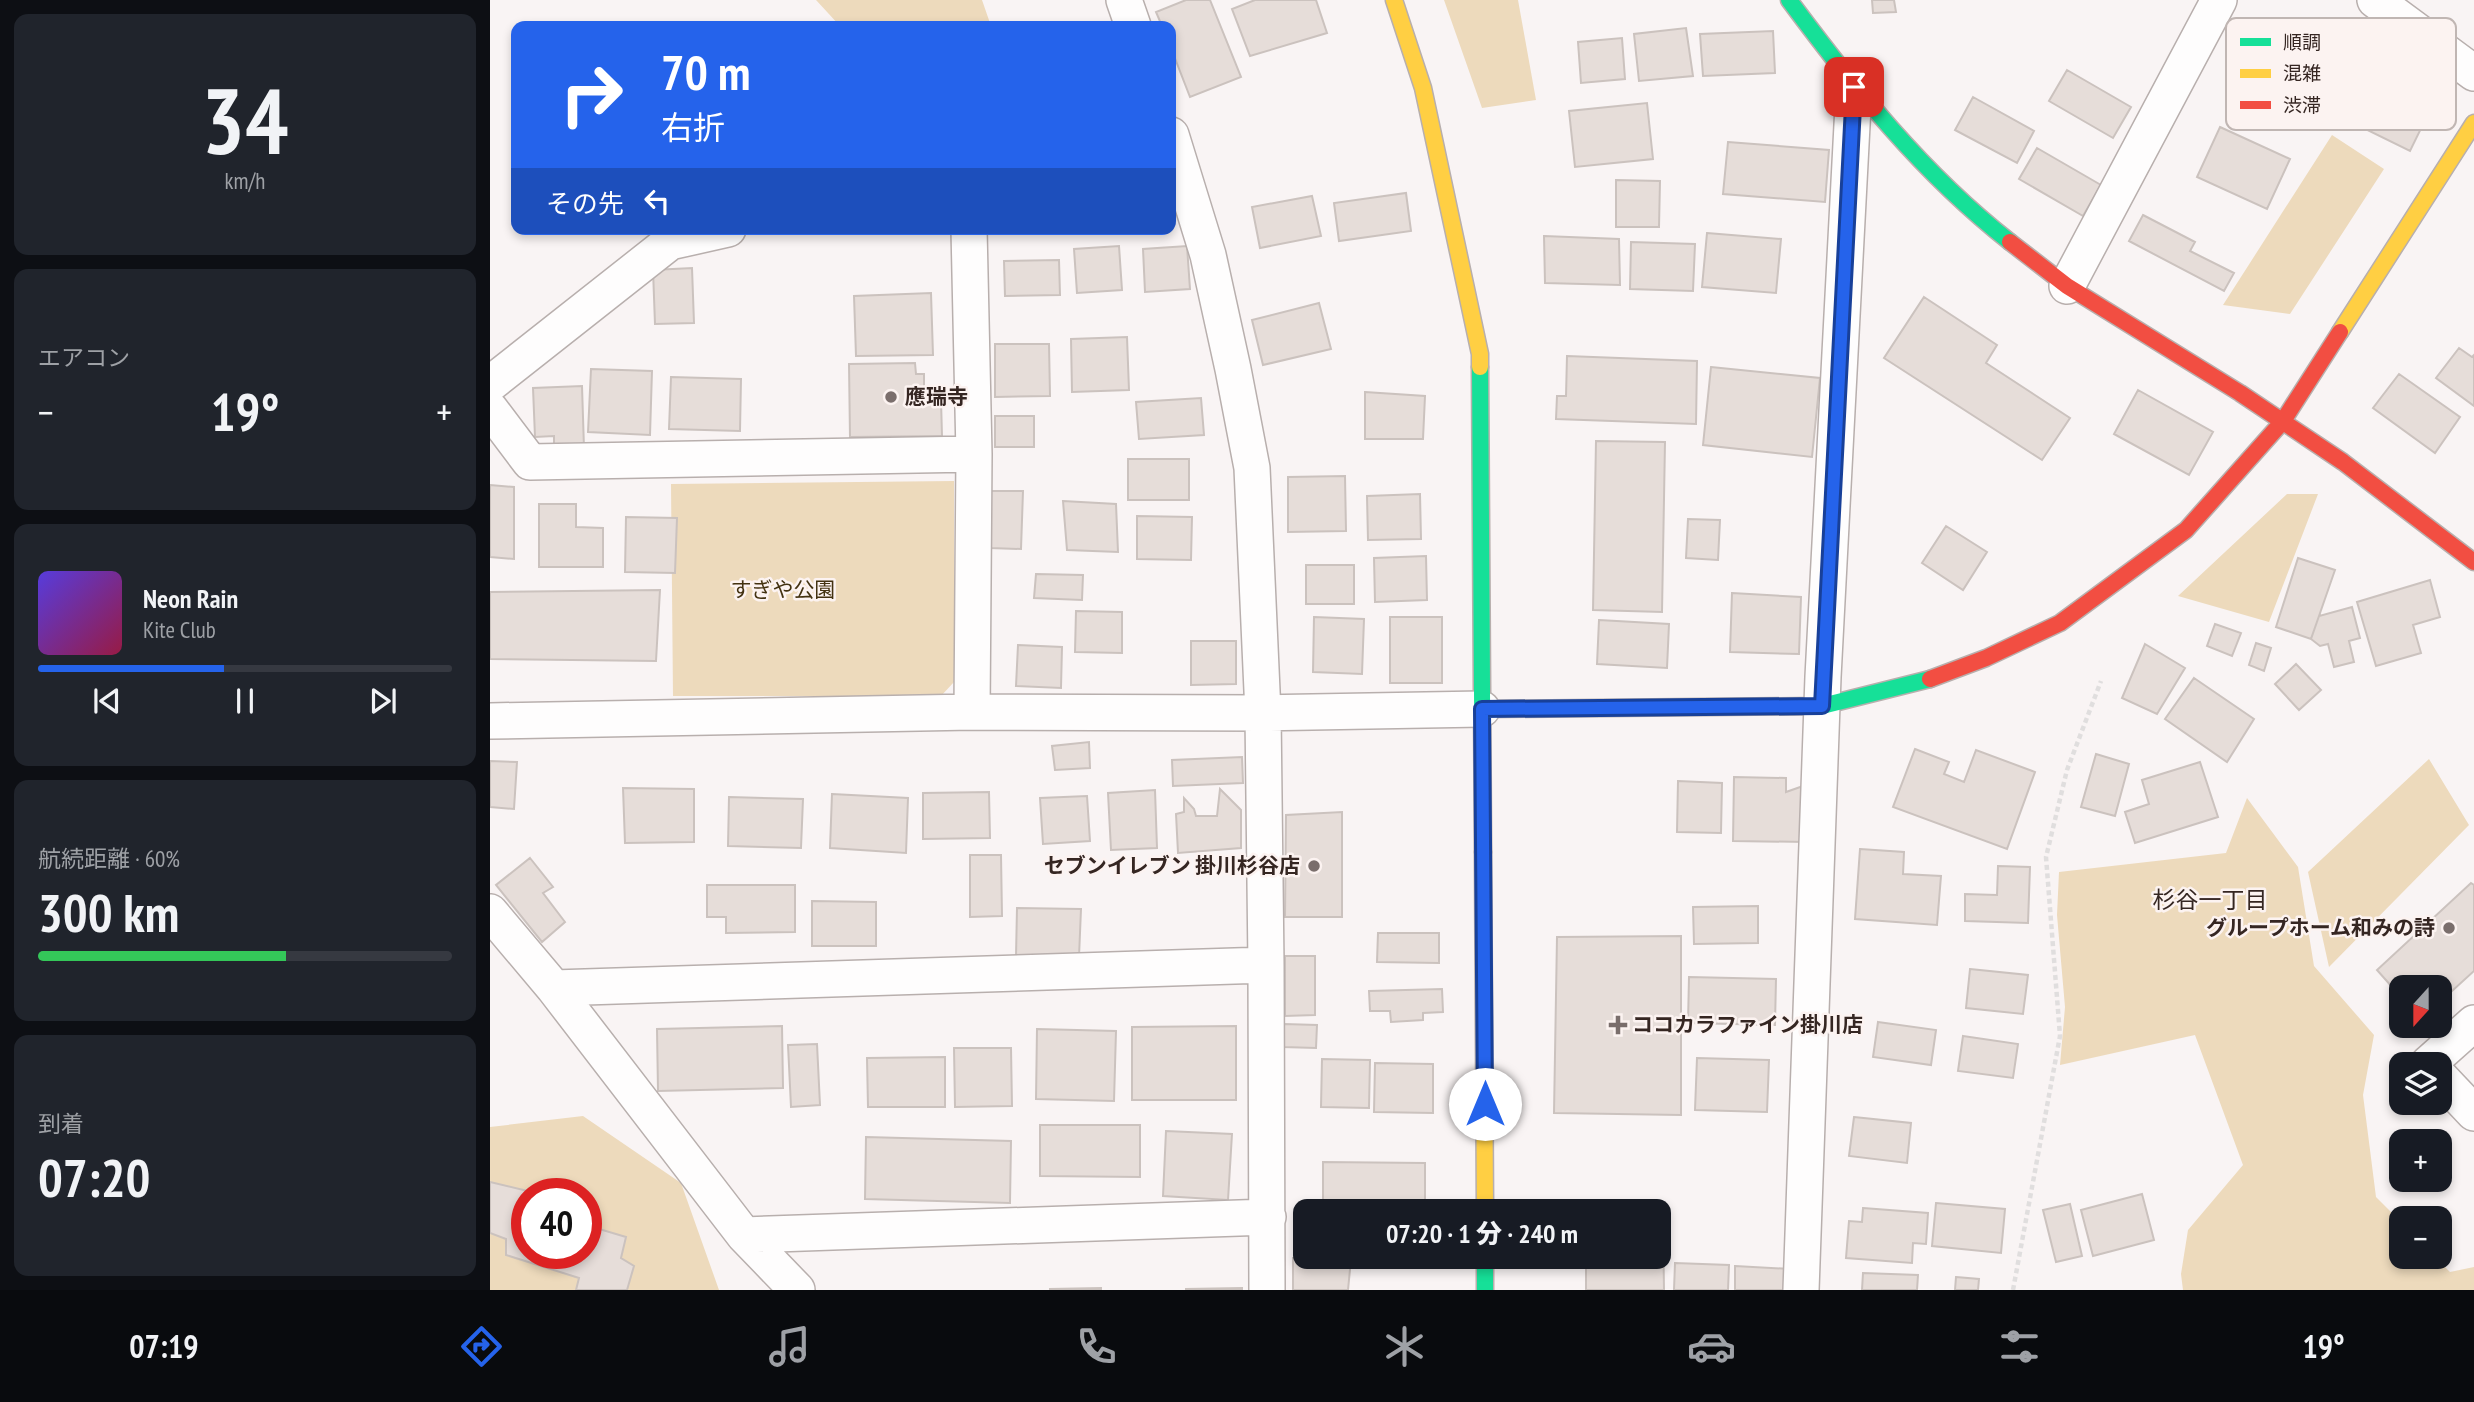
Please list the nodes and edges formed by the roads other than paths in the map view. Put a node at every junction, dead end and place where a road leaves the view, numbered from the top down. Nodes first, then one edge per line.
1 (1124, 0) edge
2 (1394, 0) edge
3 (1789, 0) edge
4 (2218, 0) edge
5 (2375, 0) edge
6 (2399, 18) edge
7 (1131, 21) edge
8 (2456, 60) edge
9 (2474, 73) edge
10 (1854, 87) junction
11 (2474, 123) edge
12 (1176, 151) edge
13 (702, 235) edge
14 (969, 235) edge
15 (2067, 286) junction
16 (490, 384) edge
17 (490, 409) edge
18 (2283, 421) junction
19 (974, 454) junction
20 (2474, 562) edge
21 (1822, 706) junction
22 (1482, 709) junction
23 (972, 712) junction
24 (1263, 713) junction
25 (490, 721) edge
26 (490, 912) edge
27 (1266, 965) junction
28 (554, 988) junction
29 (2474, 1023) edge
30 (2441, 1052) edge
31 (2452, 1090) edge
32 (2474, 1113) edge
33 (1485, 1199) edge
34 (1268, 1217) junction
35 (744, 1235) junction
36 (1485, 1269) edge
37 (797, 1290) edge
38 (1267, 1290) edge
39 (1486, 1290) edge
40 (1801, 1290) edge

1 - 7 street
2 - 22 street
3 - 10 street
4 - 15 street
5 - 6 street
8 - 9 street
10 - 15 street
10 - 21 street
11 - 18 street
12 - 24 street
13 - 16 street
14 - 19 street
15 - 18 street
17 - 19 street
18 - 20 street
18 - 21 street
19 - 23 street
21 - 22 street
21 - 40 street
22 - 24 street
22 - 33 street
23 - 24 street
23 - 25 street
24 - 27 street
26 - 28 street
27 - 28 street
27 - 34 street
28 - 35 street
29 - 30 street
31 - 32 street
34 - 35 street
34 - 38 street
35 - 37 street
36 - 39 street

